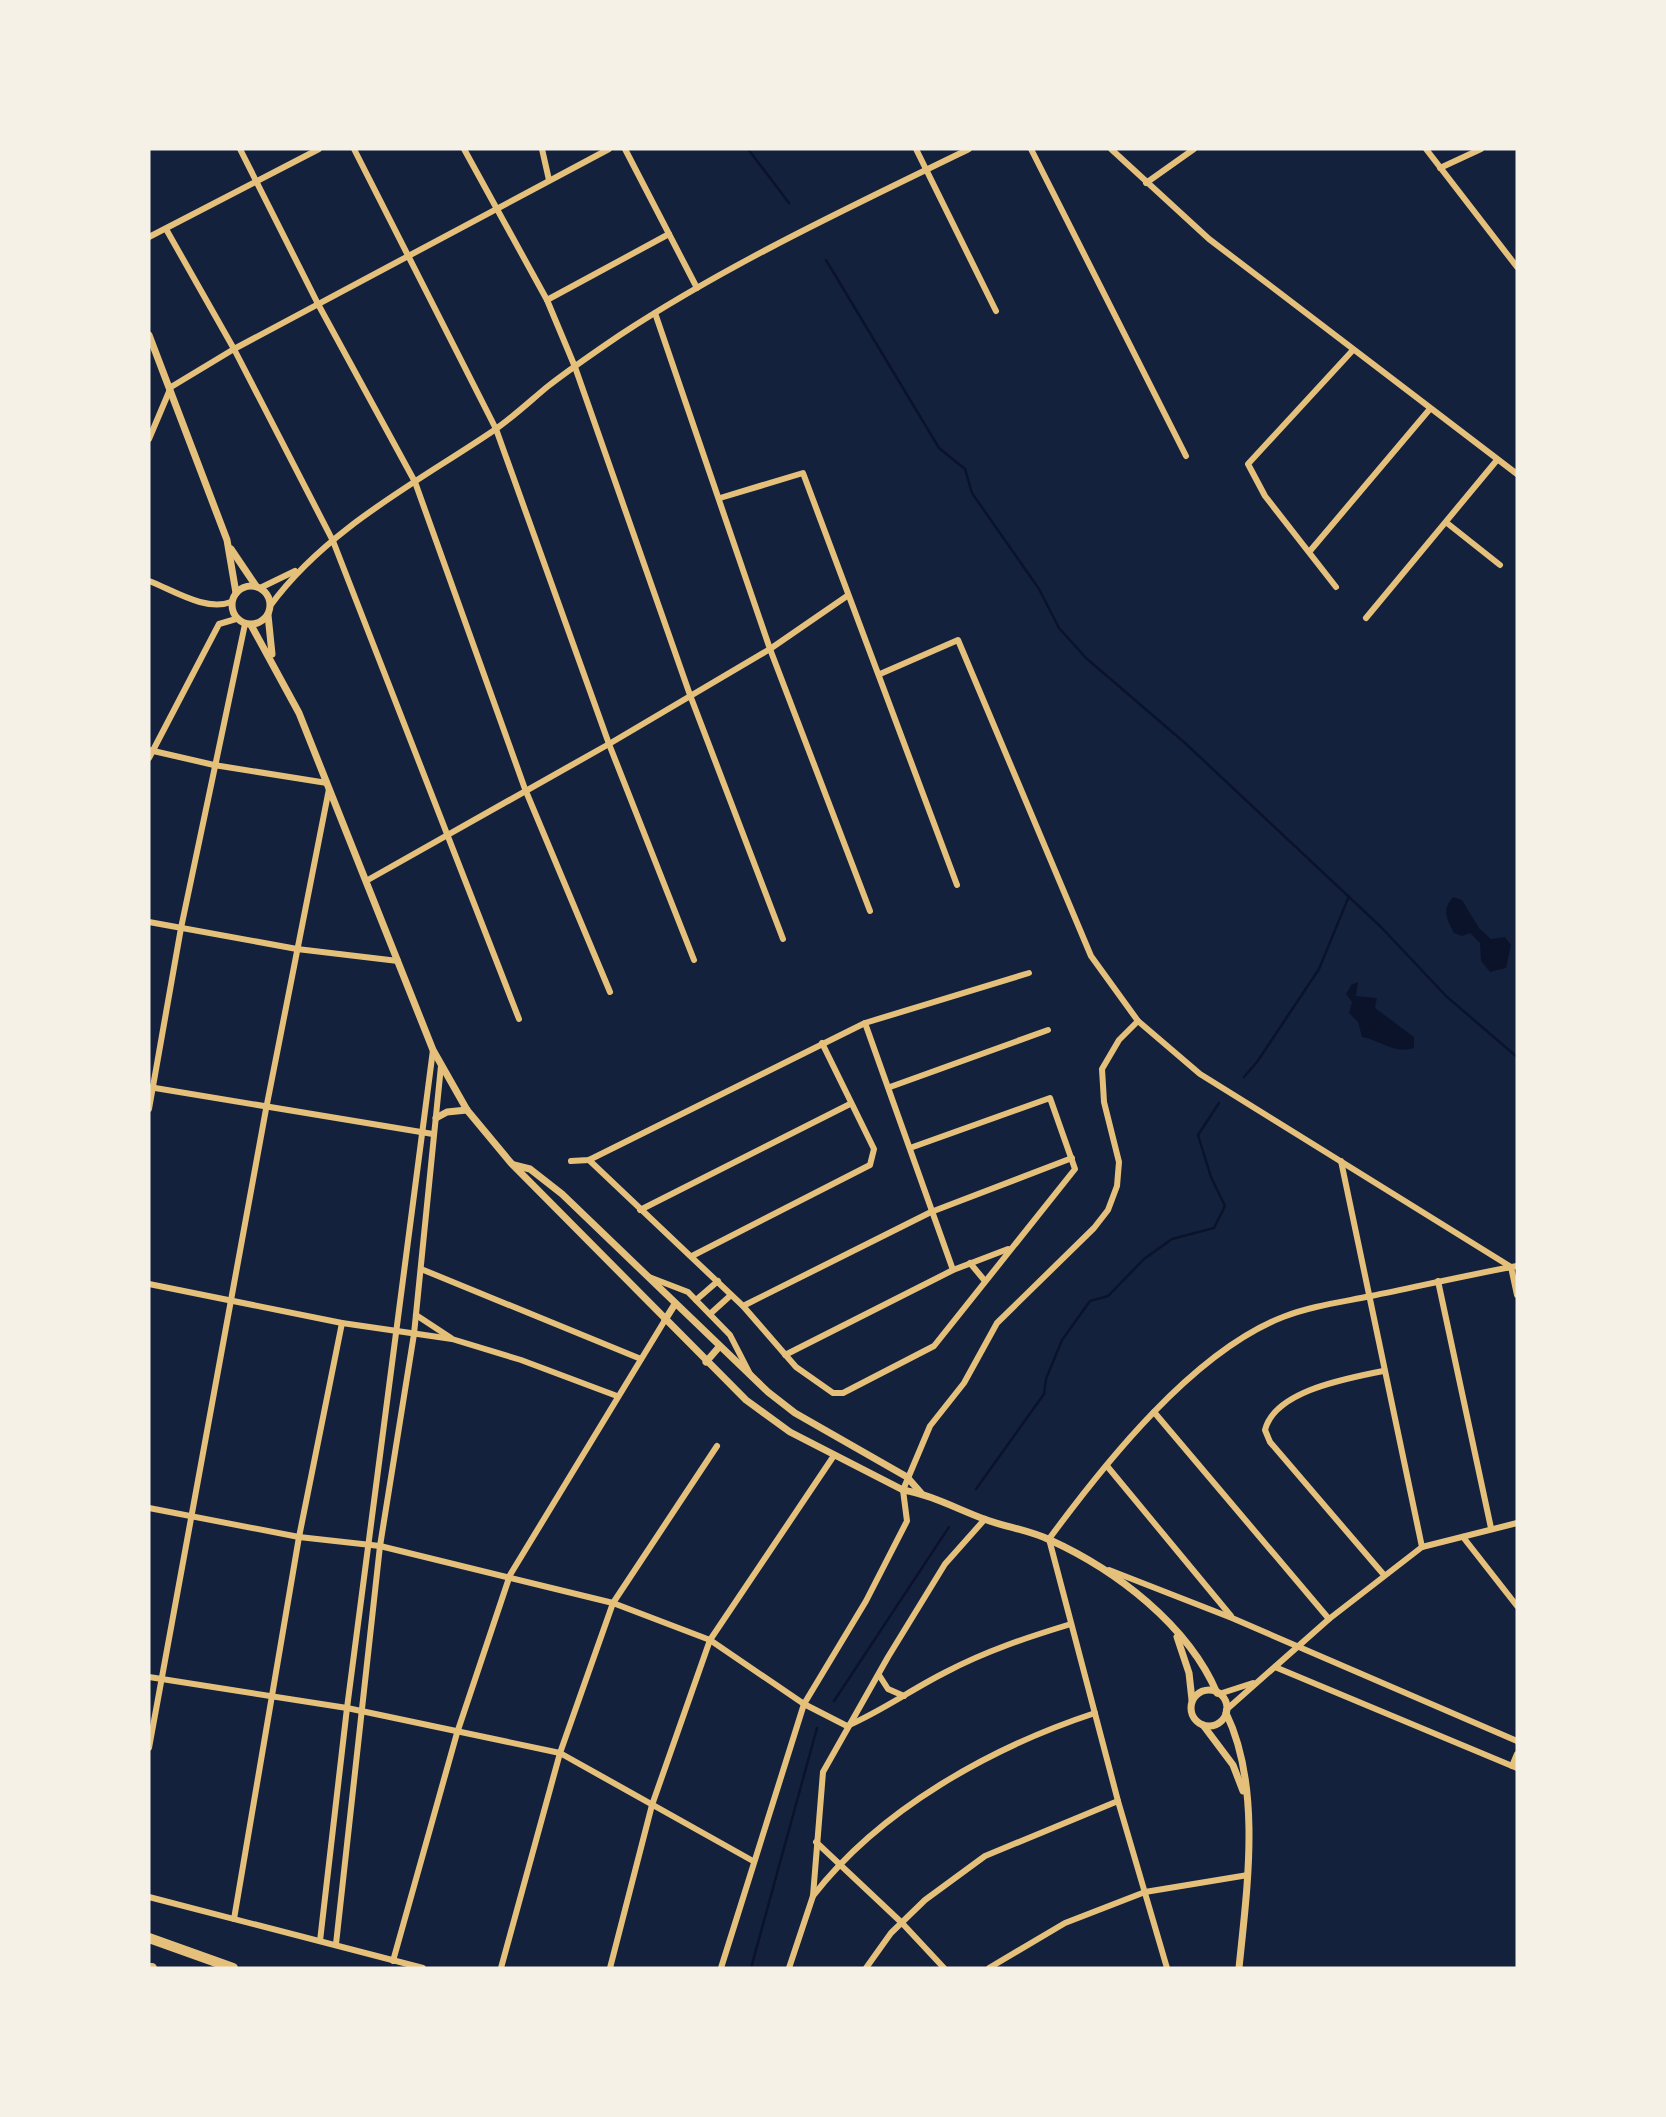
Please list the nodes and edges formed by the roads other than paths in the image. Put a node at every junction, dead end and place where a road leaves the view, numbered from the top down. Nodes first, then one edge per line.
1 (240, 149) edge
2 (319, 149) edge
3 (354, 149) edge
4 (464, 149) edge
5 (542, 149) edge
6 (609, 149) edge
7 (625, 149) edge
8 (916, 149) edge
9 (969, 149) edge
10 (1031, 149) edge
11 (1111, 149) edge
12 (1195, 149) edge
13 (1426, 149) edge
14 (1481, 149) edge
15 (1440, 168) junction
16 (926, 170) junction
17 (256, 180) junction
18 (550, 180) junction
19 (1146, 183) junction
20 (496, 206) junction
21 (166, 229) junction
22 (670, 234) junction
23 (149, 237) edge
24 (410, 256) junction
25 (1517, 265) edge
26 (697, 288) junction
27 (547, 300) junction
28 (318, 304) junction
29 (996, 312) dead end
30 (655, 313) junction
31 (149, 335) edge
32 (234, 349) junction
33 (1353, 350) junction
34 (575, 367) junction
35 (171, 387) junction
36 (1429, 410) junction
37 (496, 429) junction
38 (149, 439) edge
39 (1186, 456) dead end
40 (1497, 460) junction
41 (1516, 472) edge
42 (415, 482) junction
43 (720, 498) junction
44 (1447, 523) junction
45 (227, 540) junction
46 (333, 541) junction
47 (1310, 551) junction
48 (1500, 565) dead end
49 (297, 570) junction
50 (149, 580) edge
51 (258, 587) junction
52 (1336, 587) dead end
53 (236, 593) junction
54 (847, 596) junction
55 (231, 602) junction
56 (270, 606) junction
57 (268, 615) junction
58 (1366, 618) dead end
59 (236, 619) junction
60 (248, 624) junction
61 (770, 649) junction
62 (274, 661) junction
63 (880, 674) junction
64 (690, 695) junction
65 (609, 744) junction
66 (150, 753) edge
67 (214, 765) junction
68 (328, 785) junction
69 (524, 789) junction
70 (446, 837) junction
71 (366, 881) junction
72 (957, 885) dead end
73 (870, 911) dead end
74 (149, 922) edge
75 (181, 928) junction
76 (783, 939) dead end
77 (297, 949) junction
78 (694, 960) dead end
79 (398, 961) junction
80 (1029, 973) dead end
81 (610, 992) dead end
82 (519, 1019) dead end
83 (1138, 1021) junction
84 (865, 1023) junction
85 (1048, 1030) dead end
86 (822, 1043) junction
87 (433, 1050) junction
88 (441, 1066) junction
89 (150, 1087) edge
90 (890, 1087) junction
91 (850, 1104) junction
92 (149, 1109) edge
93 (266, 1109) junction
94 (467, 1110) junction
95 (436, 1118) junction
96 (420, 1132) junction
97 (433, 1135) junction
98 (910, 1148) junction
99 (1072, 1158) junction
100 (589, 1160) junction
101 (1341, 1160) junction
102 (571, 1161) dead end
103 (510, 1163) junction
104 (640, 1210) junction
105 (931, 1212) junction
106 (1010, 1248) junction
107 (692, 1256) junction
108 (970, 1263) junction
109 (1514, 1266) edge
110 (421, 1269) junction
111 (953, 1270) junction
112 (648, 1277) junction
113 (718, 1281) junction
114 (985, 1281) junction
115 (1438, 1281) junction
116 (149, 1284) edge
117 (688, 1292) junction
118 (731, 1295) junction
119 (1517, 1295) edge
120 (1368, 1297) junction
121 (696, 1300) junction
122 (233, 1301) junction
123 (675, 1304) junction
124 (743, 1306) junction
125 (710, 1314) junction
126 (416, 1315) junction
127 (665, 1320) junction
128 (342, 1323) junction
129 (395, 1332) junction
130 (414, 1334) junction
131 (730, 1335) junction
132 (453, 1339) junction
133 (719, 1347) junction
134 (785, 1355) junction
135 (641, 1359) junction
136 (706, 1362) junction
137 (1383, 1371) junction
138 (752, 1380) junction
139 (617, 1396) junction
140 (1154, 1412) junction
141 (717, 1446) dead end
142 (833, 1457) junction
143 (1107, 1466) junction
144 (907, 1478) junction
145 (903, 1490) junction
146 (922, 1493) junction
147 (149, 1508) edge
148 (193, 1517) junction
149 (985, 1519) junction
150 (1517, 1523) edge
151 (1492, 1528) junction
152 (1463, 1536) junction
153 (299, 1537) junction
154 (1049, 1539) junction
155 (368, 1545) junction
156 (380, 1546) junction
157 (1422, 1547) junction
158 (1100, 1567) junction
159 (1384, 1575) junction
160 (510, 1576) junction
161 (613, 1603) junction
162 (1517, 1606) edge
163 (1232, 1618) junction
164 (1329, 1619) junction
165 (1071, 1623) junction
166 (1175, 1633) junction
167 (710, 1640) junction
168 (1297, 1648) junction
169 (1275, 1667) junction
170 (879, 1675) junction
171 (149, 1677) edge
172 (162, 1680) junction
173 (1255, 1683) junction
174 (1218, 1694) junction
175 (904, 1696) junction
176 (273, 1698) junction
177 (1192, 1701) junction
178 (804, 1704) junction
179 (347, 1708) junction
180 (362, 1711) junction
181 (1226, 1712) junction
182 (1095, 1713) junction
183 (1203, 1725) junction
184 (847, 1726) junction
185 (457, 1733) junction
186 (1517, 1741) edge
187 (149, 1748) edge
188 (560, 1753) junction
189 (1517, 1754) edge
190 (1515, 1767) edge
191 (1246, 1798) junction
192 (1118, 1801) junction
193 (652, 1805) junction
194 (816, 1842) junction
195 (753, 1861) junction
196 (838, 1864) junction
197 (1248, 1875) junction
198 (1144, 1892) junction
199 (813, 1896) junction
200 (149, 1897) edge
201 (234, 1919) junction
202 (902, 1923) junction
203 (149, 1938) edge
204 (320, 1941) junction
205 (336, 1944) junction
206 (393, 1961) junction
207 (233, 1968) edge
208 (423, 1968) edge
209 (501, 1968) edge
210 (610, 1968) edge
211 (722, 1968) edge
212 (789, 1968) edge
213 (866, 1968) edge
214 (944, 1968) edge
215 (989, 1968) edge
216 (1167, 1968) edge
217 (1239, 1968) edge

1 - 17 street
2 - 17 street
3 - 24 street
4 - 20 street
5 - 18 street
6 - 18 street
7 - 22 street
8 - 16 street
9 - 16 street
10 - 39 street
11 - 19 street
12 - 19 street
13 - 15 street
14 - 15 street
15 - 25 street
16 - 26 street
16 - 29 street
17 - 21 street
17 - 28 street
18 - 20 street
19 - 33 street
20 - 24 street
20 - 27 street
21 - 23 street
21 - 32 street
22 - 26 street
22 - 27 street
24 - 28 street
24 - 37 street
26 - 30 street
27 - 34 street
28 - 32 street
28 - 42 street
30 - 34 street
30 - 43 street
31 - 35 street
32 - 35 street
32 - 46 street
33 - 36 street
33 - 47 street
34 - 37 street
34 - 64 street
35 - 38 street
35 - 45 street
36 - 40 street
36 - 47 street
37 - 42 street
37 - 65 street
40 - 41 street
40 - 44 street
42 - 46 street
42 - 69 street
43 - 54 street
43 - 61 street
44 - 48 street
44 - 58 street
45 - 51 street
45 - 53 street
46 - 49 street
46 - 70 street
47 - 52 street
49 - 51 street
49 - 56 street
50 - 55 street
51 - 53 street
51 - 56 street
53 - 55 street
54 - 61 street
54 - 63 street
55 - 59 street
56 - 57 street
57 - 60 street
57 - 62 street
59 - 60 street
59 - 66 street
60 - 62 street
60 - 67 street
61 - 64 street
61 - 73 street
62 - 68 street
63 - 72 street
63 - 83 street
64 - 65 street
64 - 76 street
65 - 69 street
65 - 78 street
66 - 67 street
67 - 68 street
67 - 75 street
68 - 71 street
68 - 77 street
69 - 70 street
69 - 81 street
70 - 71 street
70 - 82 street
71 - 79 street
74 - 75 street
75 - 77 street
75 - 89 street
77 - 79 street
77 - 93 street
79 - 87 street
80 - 84 street
83 - 101 street
83 - 144 street
84 - 86 street
84 - 90 street
85 - 90 street
86 - 91 street
86 - 100 street
87 - 88 street
87 - 96 street
88 - 94 street
88 - 95 street
89 - 92 street
89 - 93 street
90 - 98 street
91 - 104 street
91 - 107 street
93 - 96 street
93 - 122 street
94 - 95 street
94 - 103 street
95 - 97 street
96 - 97 street
96 - 129 street
97 - 110 street
98 - 99 street
98 - 105 street
99 - 105 street
99 - 106 street
100 - 102 street
100 - 104 street
101 - 109 street
101 - 120 street
103 - 112 street
103 - 127 street
104 - 107 street
105 - 111 street
105 - 124 street
106 - 108 street
106 - 114 street
107 - 113 street
108 - 111 street
108 - 114 street
109 - 115 street
109 - 119 street
110 - 126 street
110 - 135 street
111 - 134 street
112 - 117 street
112 - 123 street
113 - 118 street
113 - 121 street
114 - 134 street
115 - 120 street
115 - 151 street
116 - 122 street
117 - 121 street
117 - 123 street
118 - 124 street
118 - 125 street
120 - 137 street
120 - 140 street
121 - 125 street
122 - 128 street
122 - 148 street
123 - 127 street
123 - 133 street
124 - 134 street
125 - 131 street
126 - 130 street
126 - 132 street
127 - 135 street
127 - 136 street
128 - 129 street
128 - 153 street
129 - 130 street
129 - 155 street
130 - 132 street
130 - 156 street
131 - 133 street
131 - 138 street
132 - 139 street
133 - 136 street
133 - 138 street
135 - 139 street
136 - 142 street
137 - 157 street
137 - 159 street
138 - 144 street
139 - 160 street
140 - 143 street
140 - 164 street
141 - 161 street
142 - 145 street
142 - 167 street
143 - 154 street
143 - 163 street
144 - 145 street
144 - 146 street
145 - 146 street
145 - 178 street
146 - 149 street
147 - 148 street
148 - 153 street
148 - 172 street
149 - 154 street
149 - 170 street
150 - 151 street
151 - 152 street
152 - 157 street
152 - 162 street
153 - 155 street
153 - 176 street
154 - 158 street
154 - 165 street
155 - 156 street
155 - 179 street
156 - 160 street
156 - 180 street
157 - 159 street
158 - 163 street
158 - 166 street
159 - 164 street
160 - 161 street
160 - 185 street
161 - 167 street
161 - 188 street
163 - 168 street
164 - 168 street
165 - 175 street
165 - 182 street
166 - 174 street
166 - 177 street
167 - 178 street
167 - 193 street
168 - 169 street
168 - 186 street
169 - 173 street
169 - 190 street
170 - 175 street
170 - 184 street
171 - 172 street
172 - 176 street
172 - 187 street
173 - 174 street
173 - 181 street
174 - 177 street
174 - 181 street
175 - 184 street
176 - 179 street
176 - 201 street
177 - 183 street
178 - 184 street
178 - 195 street
179 - 180 street
179 - 204 street
180 - 185 street
180 - 205 street
181 - 183 street
181 - 191 street
182 - 192 street
182 - 196 street
183 - 191 street
184 - 194 street
185 - 188 street
185 - 206 street
188 - 193 street
188 - 209 street
189 - 190 street
191 - 197 street
192 - 198 street
192 - 202 street
193 - 195 street
193 - 210 street
194 - 196 street
194 - 199 street
195 - 211 street
196 - 199 street
196 - 202 street
197 - 198 street
197 - 217 street
198 - 215 street
198 - 216 street
199 - 212 street
200 - 201 street
201 - 204 street
202 - 213 street
202 - 214 street
203 - 207 highway
204 - 205 street
205 - 206 street
206 - 208 street

